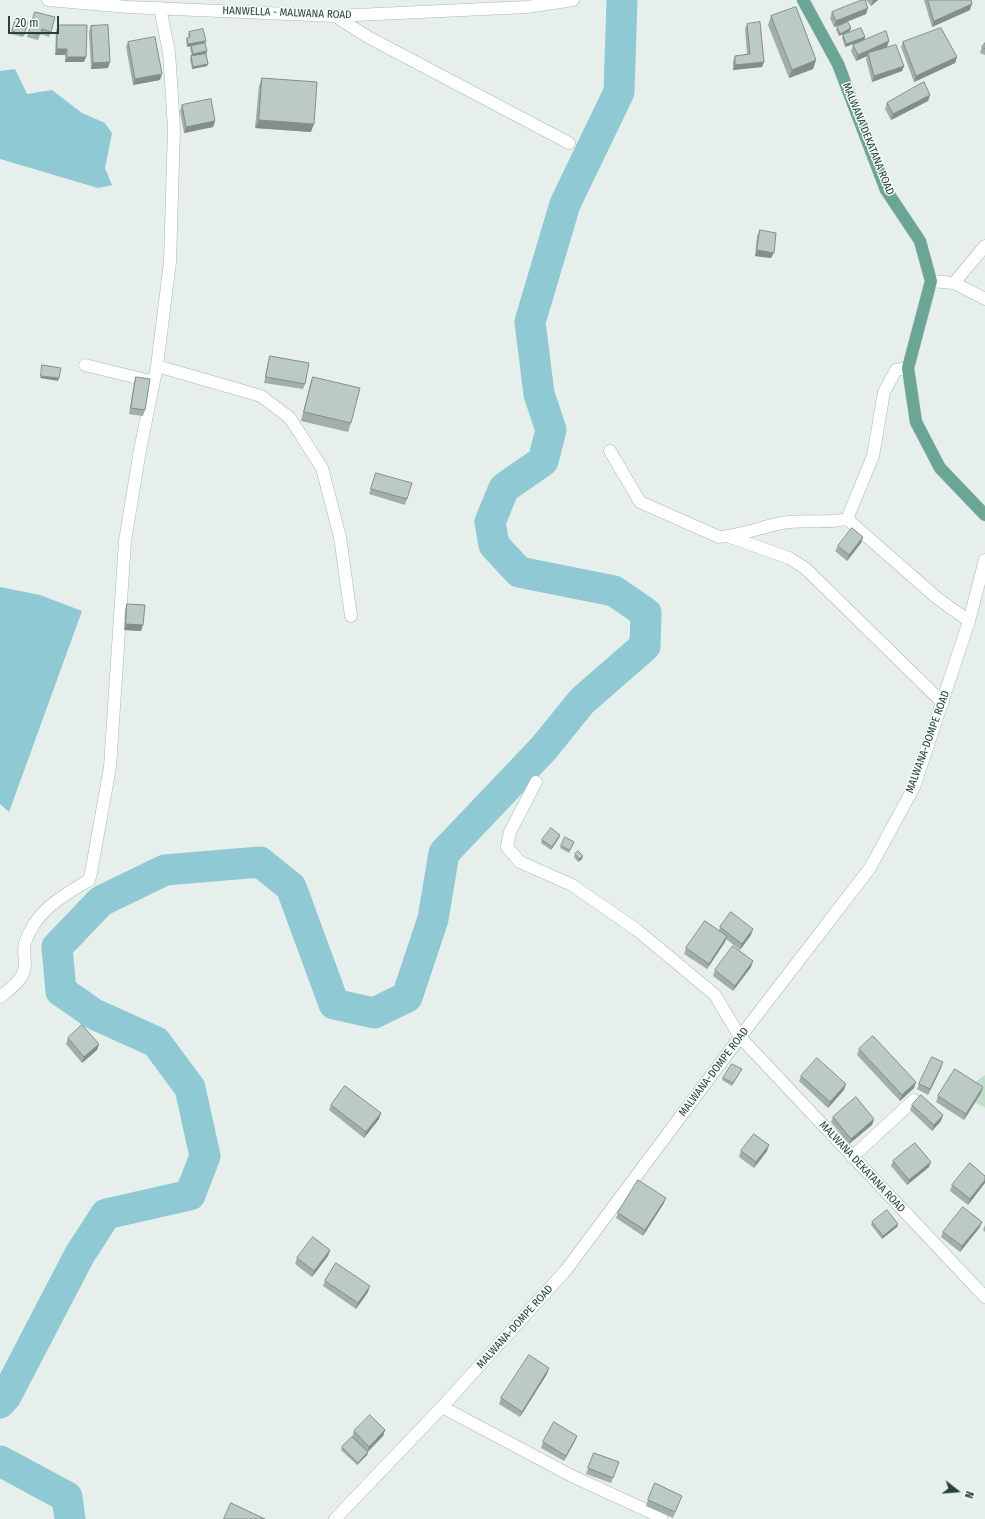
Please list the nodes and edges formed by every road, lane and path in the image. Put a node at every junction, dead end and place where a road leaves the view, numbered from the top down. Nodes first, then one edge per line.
1 (48, 0) edge
2 (573, 0) edge
3 (803, 0) edge
4 (160, 8) junction
5 (335, 16) junction
6 (569, 143) dead end
7 (985, 246) edge
8 (931, 281) junction
9 (954, 283) junction
10 (985, 299) edge
11 (85, 365) dead end
12 (157, 366) junction
13 (908, 368) junction
14 (154, 382) junction
15 (610, 451) dead end
16 (985, 515) edge
17 (847, 519) junction
18 (730, 536) junction
19 (985, 560) edge
20 (351, 616) dead end
21 (969, 622) junction
22 (942, 703) junction
23 (536, 782) dead end
24 (0, 997) edge
25 (740, 1037) junction
26 (914, 1100) edge
27 (852, 1157) junction
28 (985, 1297) edge
29 (442, 1407) junction
30 (661, 1517) dead end
31 (335, 1519) edge

1 - 4 street, HANWELLA - MALWANA ROAD
2 - 5 street, HANWELLA - MALWANA ROAD
3 - 8 main road, MALWANA DEKATANA ROAD
4 - 5 street, HANWELLA - MALWANA ROAD
4 - 12 street
5 - 6 street
7 - 9 street
8 - 9 street
8 - 13 main road
9 - 10 street
11 - 14 street
12 - 14 street
12 - 20 street
13 - 16 main road
13 - 17 street
14 - 24 street
15 - 18 street
17 - 18 street
17 - 21 street
18 - 22 street
19 - 21 street, MALWANA-DOMPE ROAD
21 - 22 street, MALWANA-DOMPE ROAD
22 - 25 street, MALWANA-DOMPE ROAD
23 - 25 street, MALWANA DEKATANA ROAD
25 - 27 street, MALWANA DEKATANA ROAD
25 - 29 street, MALWANA-DOMPE ROAD
26 - 27 street
27 - 28 street, MALWANA DEKATANA ROAD
29 - 30 street
29 - 31 street, MALWANA-DOMPE ROAD

